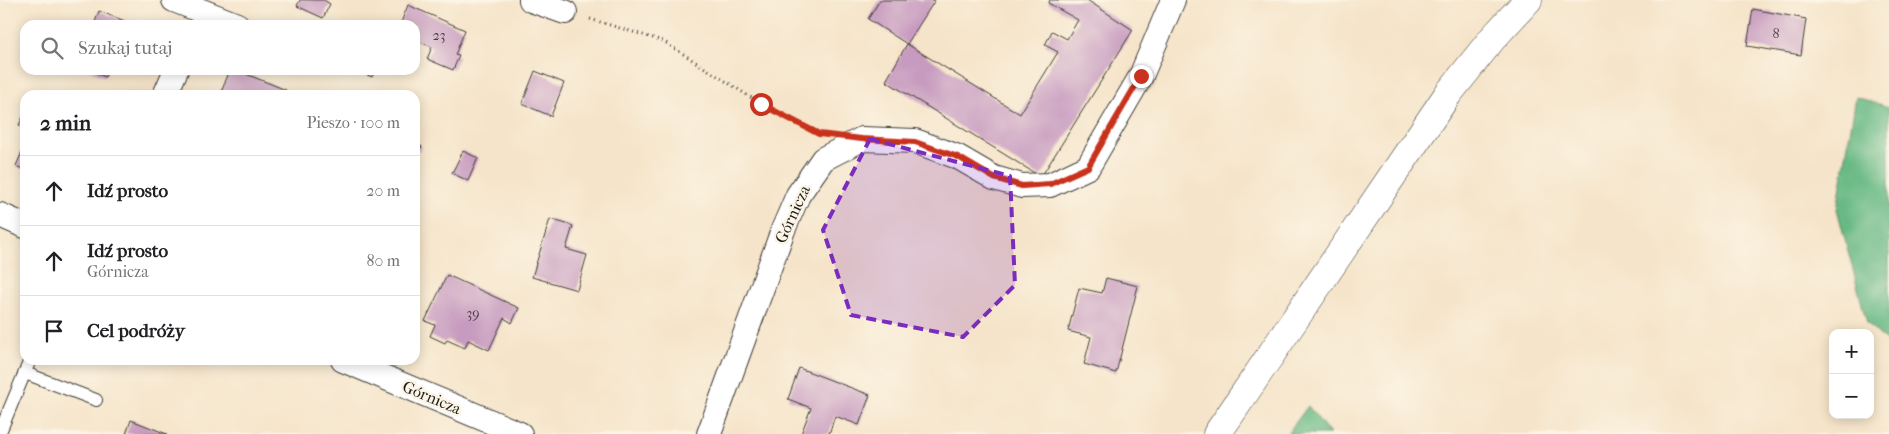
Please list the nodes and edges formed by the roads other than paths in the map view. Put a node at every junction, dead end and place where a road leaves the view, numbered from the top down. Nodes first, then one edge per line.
1 (174, 0) edge
2 (531, 0) edge
3 (1173, 0) edge
4 (1528, 0) edge
5 (202, 12) edge
6 (565, 12) road end
7 (224, 20) edge
8 (174, 75) edge
9 (167, 90) edge
10 (0, 215) edge
11 (20, 224) edge
12 (28, 365) edge
13 (355, 365) edge
14 (25, 374) junction
15 (96, 400) dead end
16 (0, 432) edge
17 (520, 434) edge
18 (709, 434) edge
19 (1217, 434) edge

1 - 5 street
2 - 6 street
3 - 18 street, Górnicza
4 - 19 main road
5 - 7 street
8 - 9 street
10 - 11 street
12 - 14 lane
13 - 17 street, Górnicza
14 - 15 lane
14 - 16 lane

